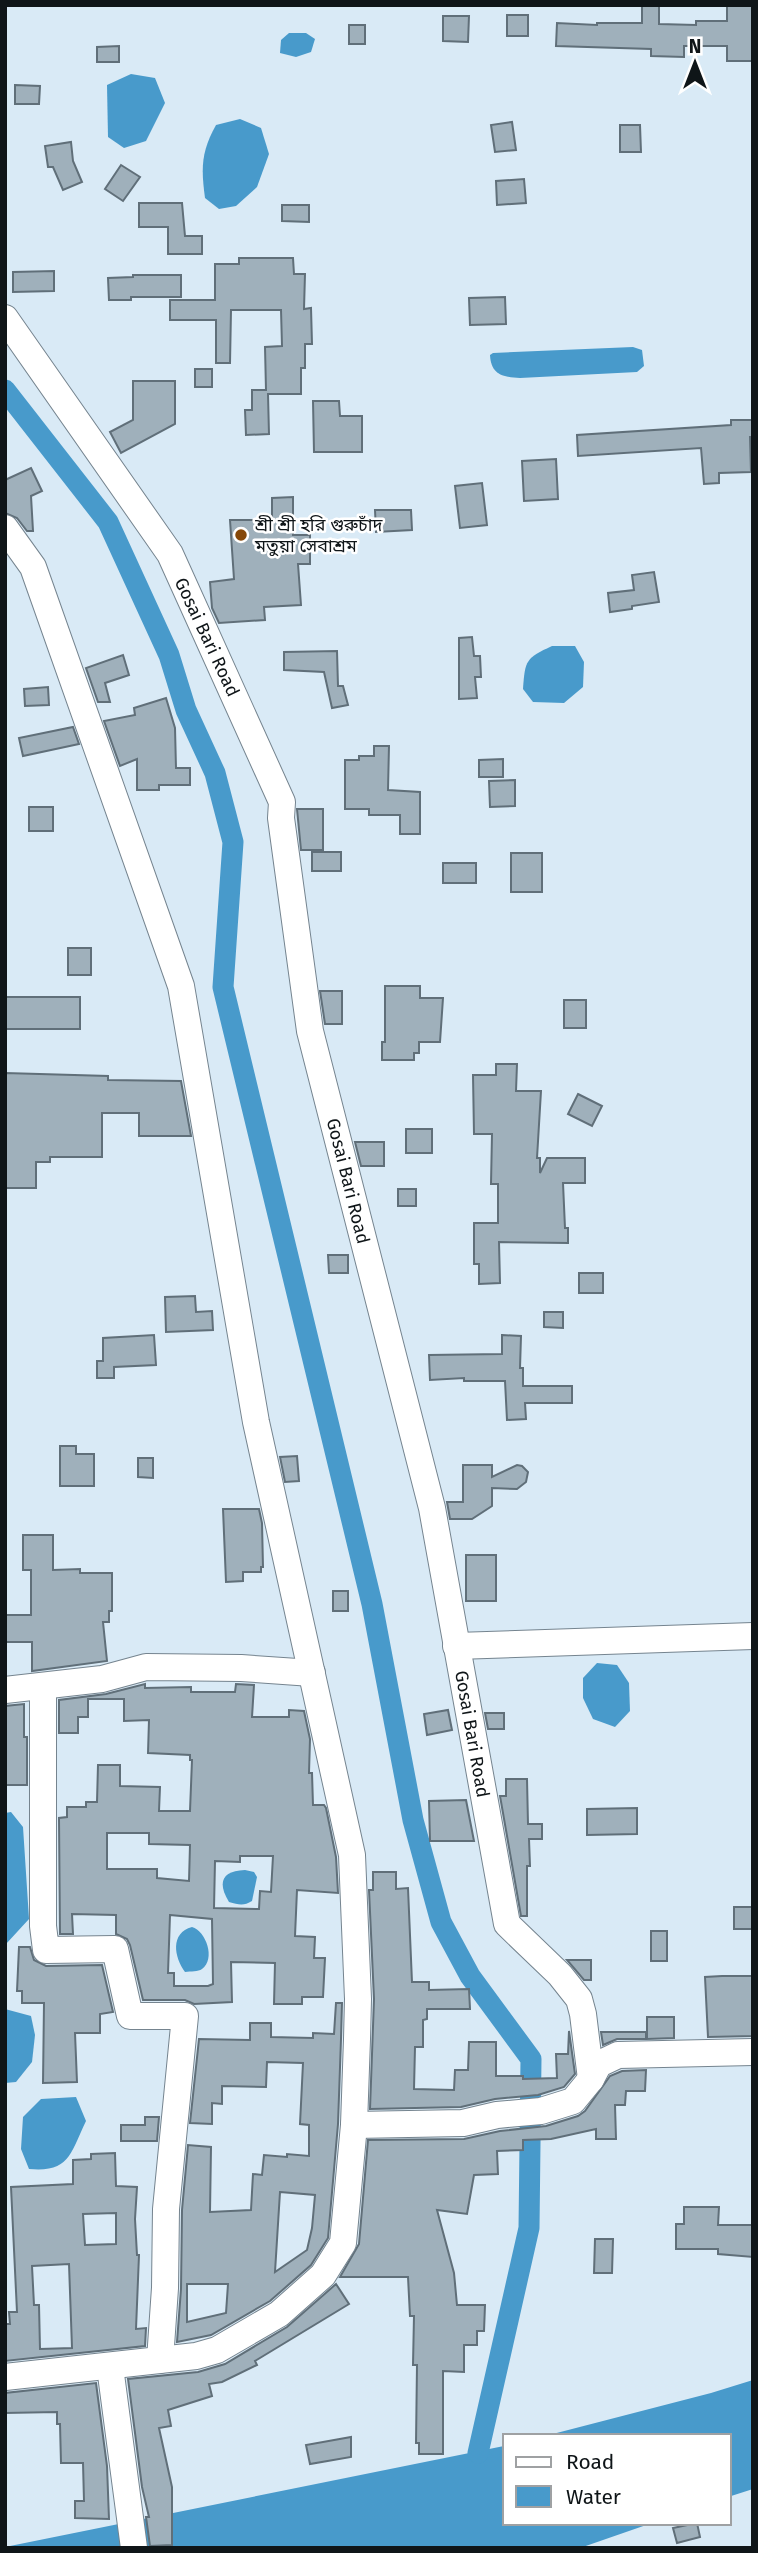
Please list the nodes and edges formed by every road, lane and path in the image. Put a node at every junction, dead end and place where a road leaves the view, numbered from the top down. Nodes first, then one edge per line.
1 (5, 318) edge
2 (5, 527) edge
3 (753, 1636) edge
4 (456, 1646) junction
5 (312, 1673) junction
6 (43, 1686) junction
7 (5, 1690) edge
8 (753, 2052) edge
9 (591, 2079) junction
10 (354, 2125) junction
11 (160, 2360) junction
12 (110, 2367) junction
13 (5, 2377) edge
14 (134, 2548) edge

1 - 4 street, Gosai Bari Road
2 - 5 street
3 - 4 street
4 - 9 street, Gosai Bari Road
5 - 6 street
5 - 10 street
6 - 7 street
6 - 11 street
8 - 9 street
9 - 10 street
10 - 11 street
11 - 12 street
12 - 13 street
12 - 14 street

